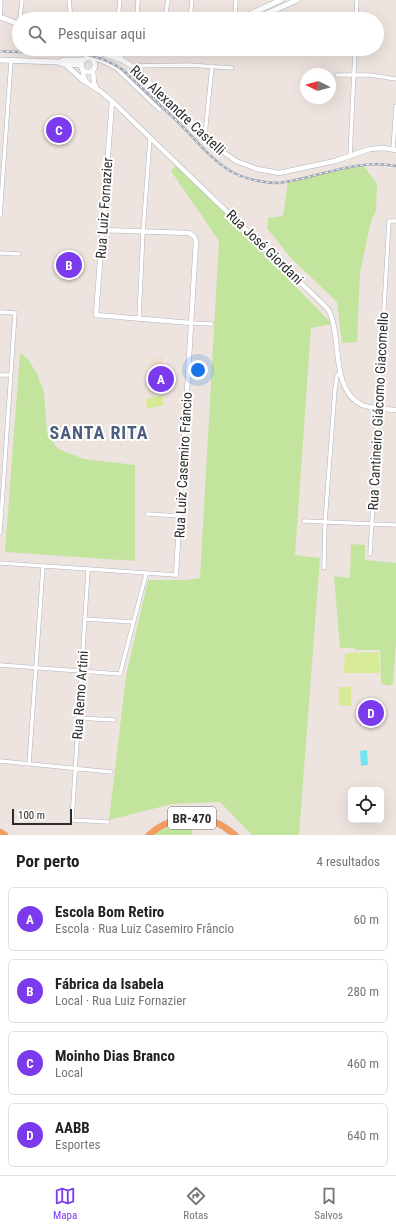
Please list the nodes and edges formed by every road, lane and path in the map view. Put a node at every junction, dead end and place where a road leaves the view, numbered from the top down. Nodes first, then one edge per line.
1 (1, 0) edge
2 (22, 0) edge
3 (69, 0) edge
4 (120, 0) edge
5 (138, 0) edge
6 (168, 0) edge
7 (192, 0) edge
8 (236, 0) edge
9 (281, 0) edge
10 (297, 0) edge
11 (357, 0) edge
12 (271, 5) junction
13 (273, 10) junction
14 (21, 12) edge
15 (70, 12) edge
16 (119, 12) edge
17 (137, 12) edge
18 (166, 12) edge
19 (191, 12) edge
20 (235, 12) edge
21 (255, 12) edge
22 (269, 12) edge
23 (356, 12) edge
24 (0, 17) edge
25 (12, 21) edge
26 (89, 56) edge
27 (94, 56) edge
28 (113, 56) edge
29 (121, 56) edge
30 (355, 56) edge
31 (90, 59) junction
32 (0, 60) edge
33 (122, 60) junction
34 (11, 61) junction
35 (63, 63) junction
36 (82, 66) junction
37 (132, 66) junction
38 (212, 66) junction
39 (232, 68) dead end
40 (93, 70) junction
41 (338, 75) dead end
42 (354, 75) junction
43 (396, 79) edge
44 (85, 82) junction
45 (98, 90) junction
46 (112, 101) junction
47 (396, 106) edge
48 (160, 110) dead end
49 (205, 135) junction
50 (150, 136) junction
51 (394, 150) edge
52 (350, 157) junction
53 (0, 216) edge
54 (396, 221) edge
55 (102, 230) junction
56 (143, 232) junction
57 (0, 253) edge
58 (19, 254) dead end
59 (0, 312) edge
60 (139, 318) junction
61 (191, 323) junction
62 (212, 324) dead end
63 (340, 372) junction
64 (0, 375) edge
65 (10, 375) junction
66 (378, 409) junction
67 (396, 410) edge
68 (0, 438) edge
69 (6, 438) junction
70 (1, 500) edge
71 (147, 514) dead end
72 (180, 516) junction
73 (304, 521) dead end
74 (326, 522) junction
75 (371, 525) junction
76 (396, 525) edge
77 (0, 533) edge
78 (370, 554) dead end
79 (0, 563) edge
80 (43, 566) junction
81 (324, 568) dead end
82 (88, 570) junction
83 (146, 574) junction
84 (176, 575) joint
85 (85, 619) junction
86 (133, 622) junction
87 (0, 665) edge
88 (35, 668) junction
89 (81, 671) junction
90 (78, 718) junction
91 (114, 720) dead end
92 (0, 761) edge
93 (29, 764) junction
94 (75, 768) junction
95 (111, 772) dead end
96 (108, 822) dead end
97 (0, 832) edge
98 (6, 835) edge
99 (148, 835) edge
100 (235, 835) edge

1 - 24 street
2 - 14 street
3 - 15 street
4 - 16 street
5 - 17 street
6 - 18 street
7 - 19 street
8 - 20 street
9 - 12 main road
10 - 13 main road
11 - 23 street
12 - 13 main road
12 - 21 main road
13 - 22 main road
24 - 25 main road
26 - 31 main road
27 - 31 main road
28 - 33 street, Rua Alexandre Castelli
29 - 33 street, Rua Alexandre Castelli
30 - 42 street
31 - 35 main road
31 - 36 main road
31 - 40 main road
31 - 48 street
32 - 34 main road
33 - 37 street, Rua Alexandre Castelli
34 - 35 main road
34 - 53 street
35 - 36 main road
35 - 44 main road
36 - 40 main road
36 - 44 street
37 - 38 street
37 - 49 street, Rua Alexandre Castelli
38 - 39 street
38 - 49 street
40 - 45 street
41 - 42 street
42 - 43 street
42 - 52 street
44 - 45 street, Rua José Giordani
45 - 46 street, Rua José Giordani
46 - 50 street, Rua José Giordani
46 - 55 street, Rua Luiz Fornazier
47 - 51 street
49 - 52 street, Rua Alexandre Castelli
50 - 56 street
50 - 63 street, Rua José Giordani
51 - 52 street, Rua Alexandre Castelli
54 - 66 street, Rua Cantineiro Giácomo Giacomello
55 - 56 street
55 - 60 street, Rua Luiz Fornazier
56 - 60 street
56 - 61 street, Rua Luiz Casemiro Frâncio
57 - 58 street
59 - 65 street
60 - 61 street
61 - 62 street
61 - 72 street, Rua Luiz Casemiro Frâncio
63 - 66 street, Rua José Giordani
63 - 74 street
64 - 65 street
65 - 69 street
66 - 67 street, Rua José Giordani
66 - 75 street, Rua Cantineiro Giácomo Giacomello
68 - 69 street
69 - 70 street
70 - 77 street
71 - 72 street
72 - 84 street, Rua Luiz Casemiro Frâncio
73 - 74 street
74 - 75 street
74 - 81 street
75 - 76 street
75 - 78 street, Rua Cantineiro Giácomo Giacomello
79 - 80 street
80 - 82 street
80 - 88 street
82 - 83 street
82 - 85 street, Rua Remo Artini
83 - 84 street
83 - 86 street
85 - 86 street
85 - 89 street, Rua Remo Artini
86 - 89 street
87 - 88 street
88 - 89 street
88 - 93 street
89 - 90 street, Rua Remo Artini
90 - 91 street
90 - 94 street, Rua Remo Artini
92 - 93 street
93 - 94 street
94 - 95 street
94 - 96 street, Rua Remo Artini
97 - 98 highway
99 - 100 highway, BR-470

